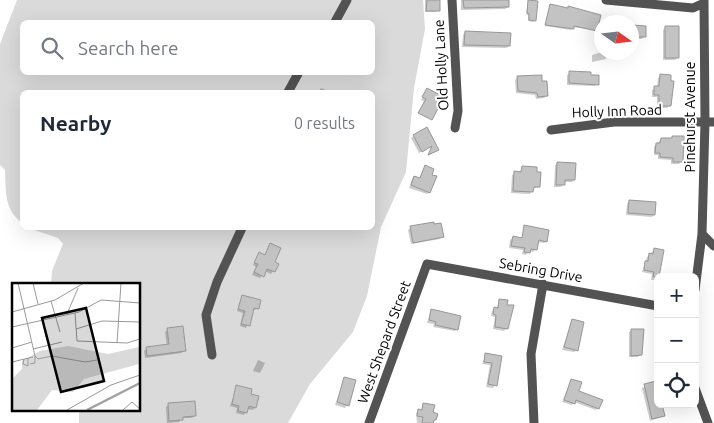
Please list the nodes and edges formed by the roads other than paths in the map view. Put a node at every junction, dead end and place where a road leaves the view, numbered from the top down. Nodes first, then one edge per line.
1 (347, 0) edge
2 (452, 0) edge
3 (606, 0) edge
4 (704, 1) edge
5 (336, 20) edge
6 (297, 75) edge
7 (289, 90) edge
8 (710, 122) edge
9 (455, 128) dead end
10 (551, 130) dead end
11 (241, 230) edge
12 (702, 234) junction
13 (714, 246) edge
14 (425, 272) joint
15 (697, 273) edge
16 (543, 284) junction
17 (654, 305) edge
18 (212, 355) dead end
19 (699, 399) edge
20 (369, 423) edge
21 (534, 423) edge
22 (708, 423) edge

1 - 5 street
2 - 9 street, Old Holly Lane
3 - 4 street
4 - 8 street, Pinehurst Avenue
6 - 7 street
8 - 10 street, Holly Inn Road
8 - 12 street, Pinehurst Avenue
11 - 18 street
12 - 13 street
12 - 15 street, Pinehurst Avenue
14 - 16 street, Sebring Drive
14 - 20 street, West Shepard Street
16 - 17 street, Sebring Drive
16 - 21 street
19 - 22 street

